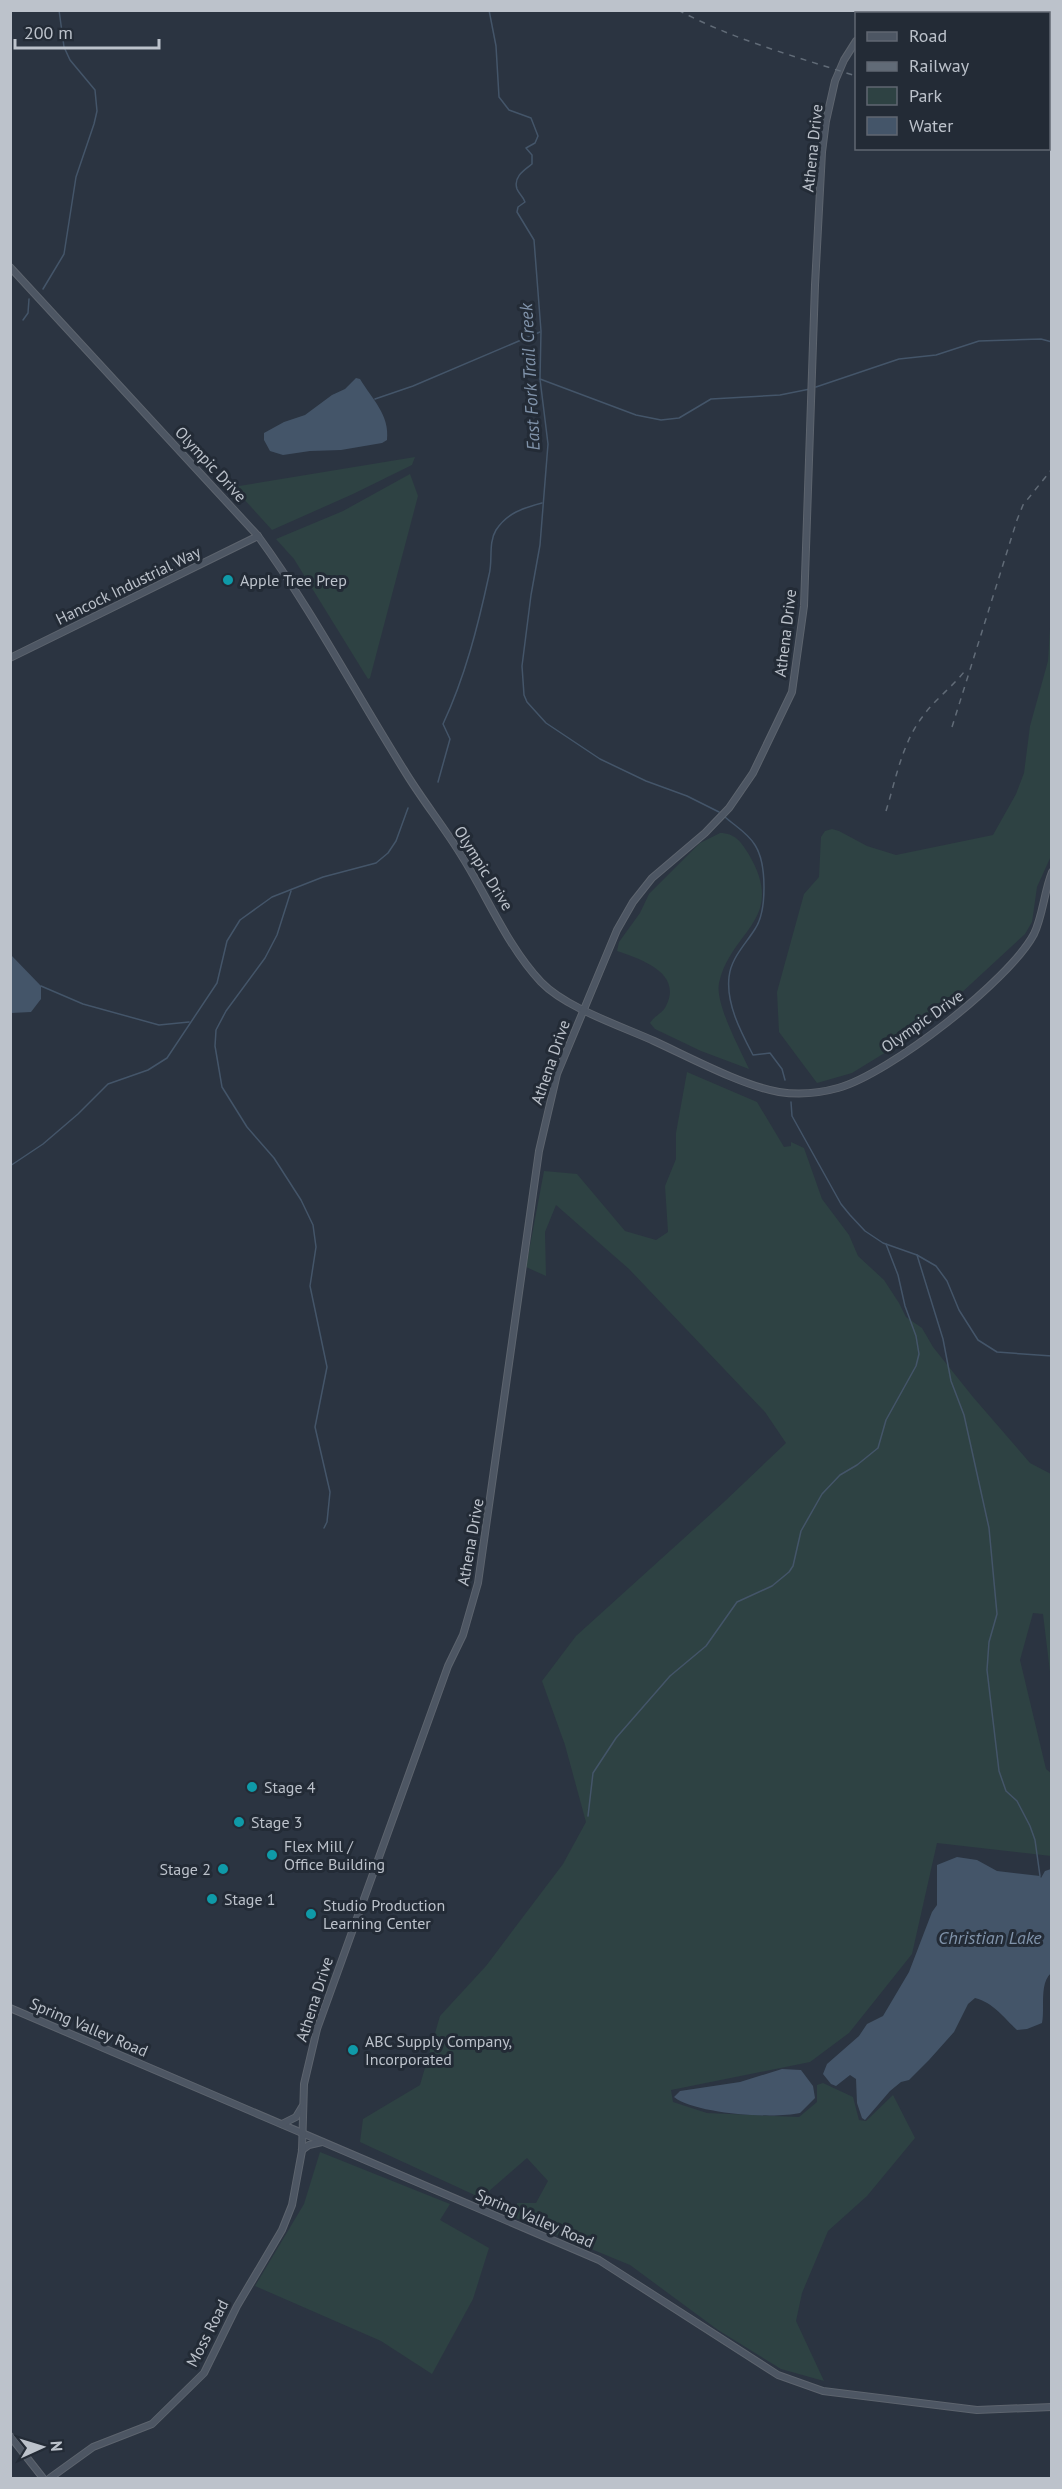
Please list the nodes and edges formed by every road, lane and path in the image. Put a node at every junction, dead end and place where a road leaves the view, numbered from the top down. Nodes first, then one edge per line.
1 (855, 43) edge
2 (10, 267) edge
3 (258, 536) junction
4 (10, 658) edge
5 (1052, 872) edge
6 (583, 1010) junction
7 (10, 2008) edge
8 (304, 2104) junction
9 (282, 2124) junction
10 (302, 2133) junction
11 (323, 2142) junction
12 (302, 2151) junction
13 (1052, 2407) edge
14 (10, 2436) edge
15 (43, 2478) edge
16 (50, 2478) edge

1 - 6 street, Athena Drive
2 - 3 street, Olympic Drive
3 - 4 street, Hancock Industrial Way
3 - 6 street, Olympic Drive
5 - 6 street, Olympic Drive
6 - 8 street, Athena Drive
7 - 9 street, Spring Valley Road
8 - 9 street
8 - 10 street, Athena Drive
9 - 10 street, Spring Valley Road
10 - 11 street, Spring Valley Road
10 - 12 street, Moss Road
11 - 12 street
11 - 13 street, Spring Valley Road
12 - 16 street, Moss Road
14 - 15 street

